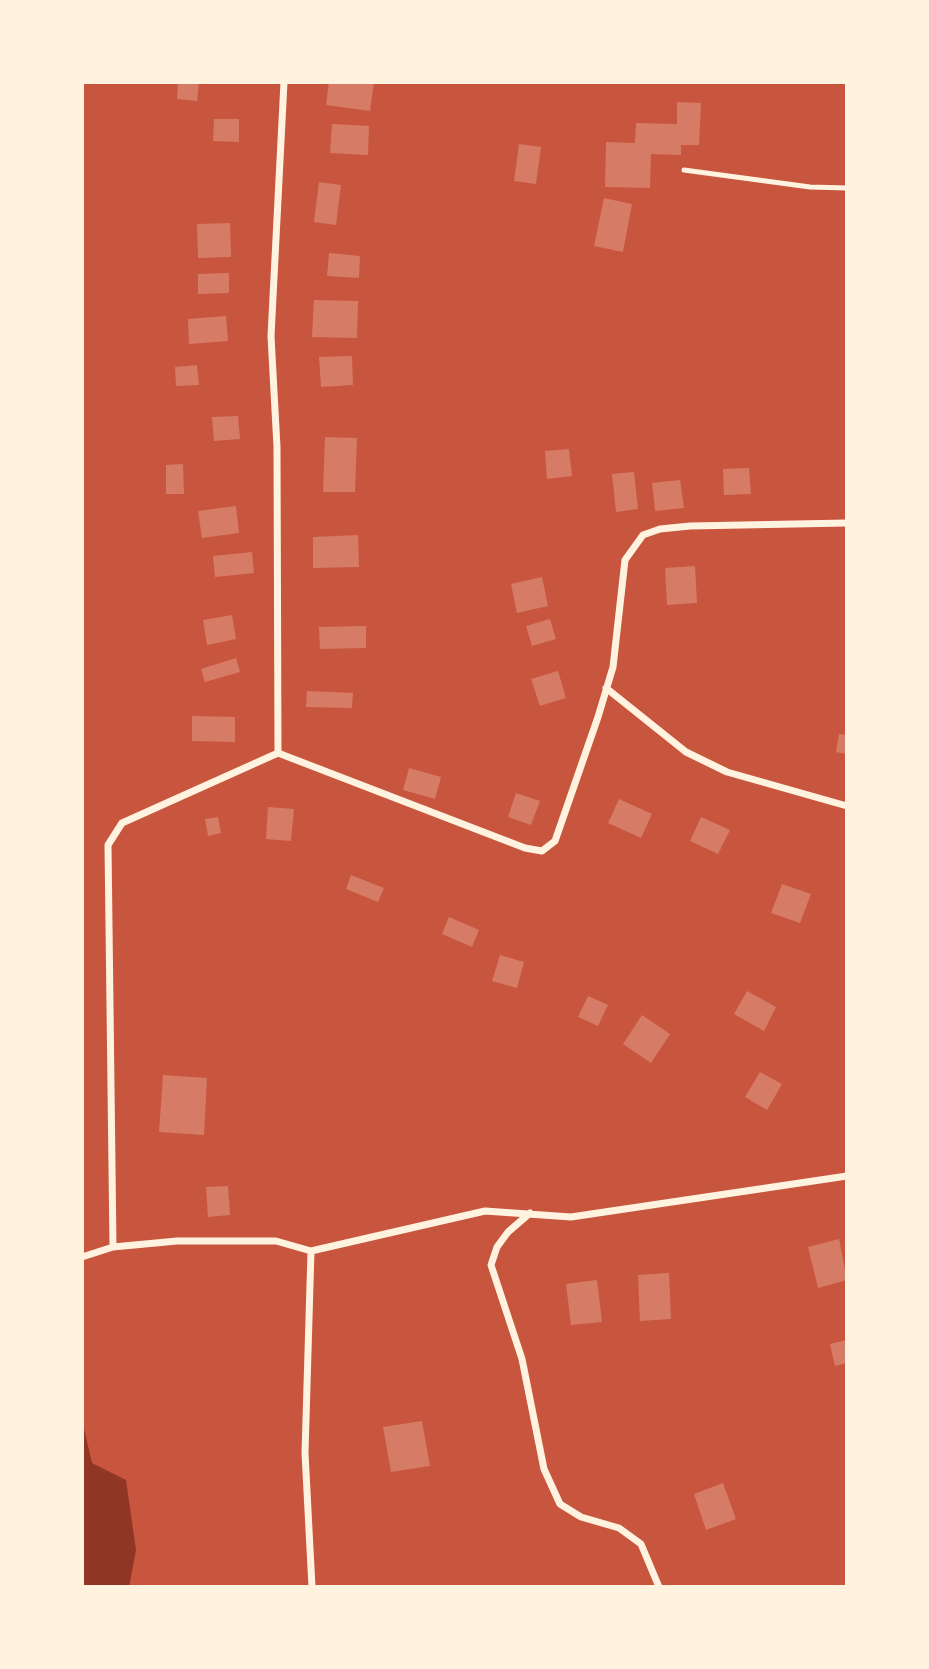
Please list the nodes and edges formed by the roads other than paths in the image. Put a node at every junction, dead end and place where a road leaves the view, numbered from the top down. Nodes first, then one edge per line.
1 (284, 82) edge
2 (684, 170) dead end
3 (847, 188) edge
4 (847, 523) edge
5 (606, 688) junction
6 (278, 753) junction
7 (847, 806) edge
8 (847, 1176) edge
9 (530, 1213) junction
10 (113, 1247) junction
11 (311, 1251) junction
12 (82, 1257) edge
13 (312, 1587) edge
14 (659, 1587) edge

1 - 6 street
2 - 3 lane
4 - 5 street
5 - 6 street
5 - 7 street
6 - 10 street
8 - 9 street
9 - 11 street
9 - 14 street
10 - 11 street
10 - 12 street
11 - 13 street

